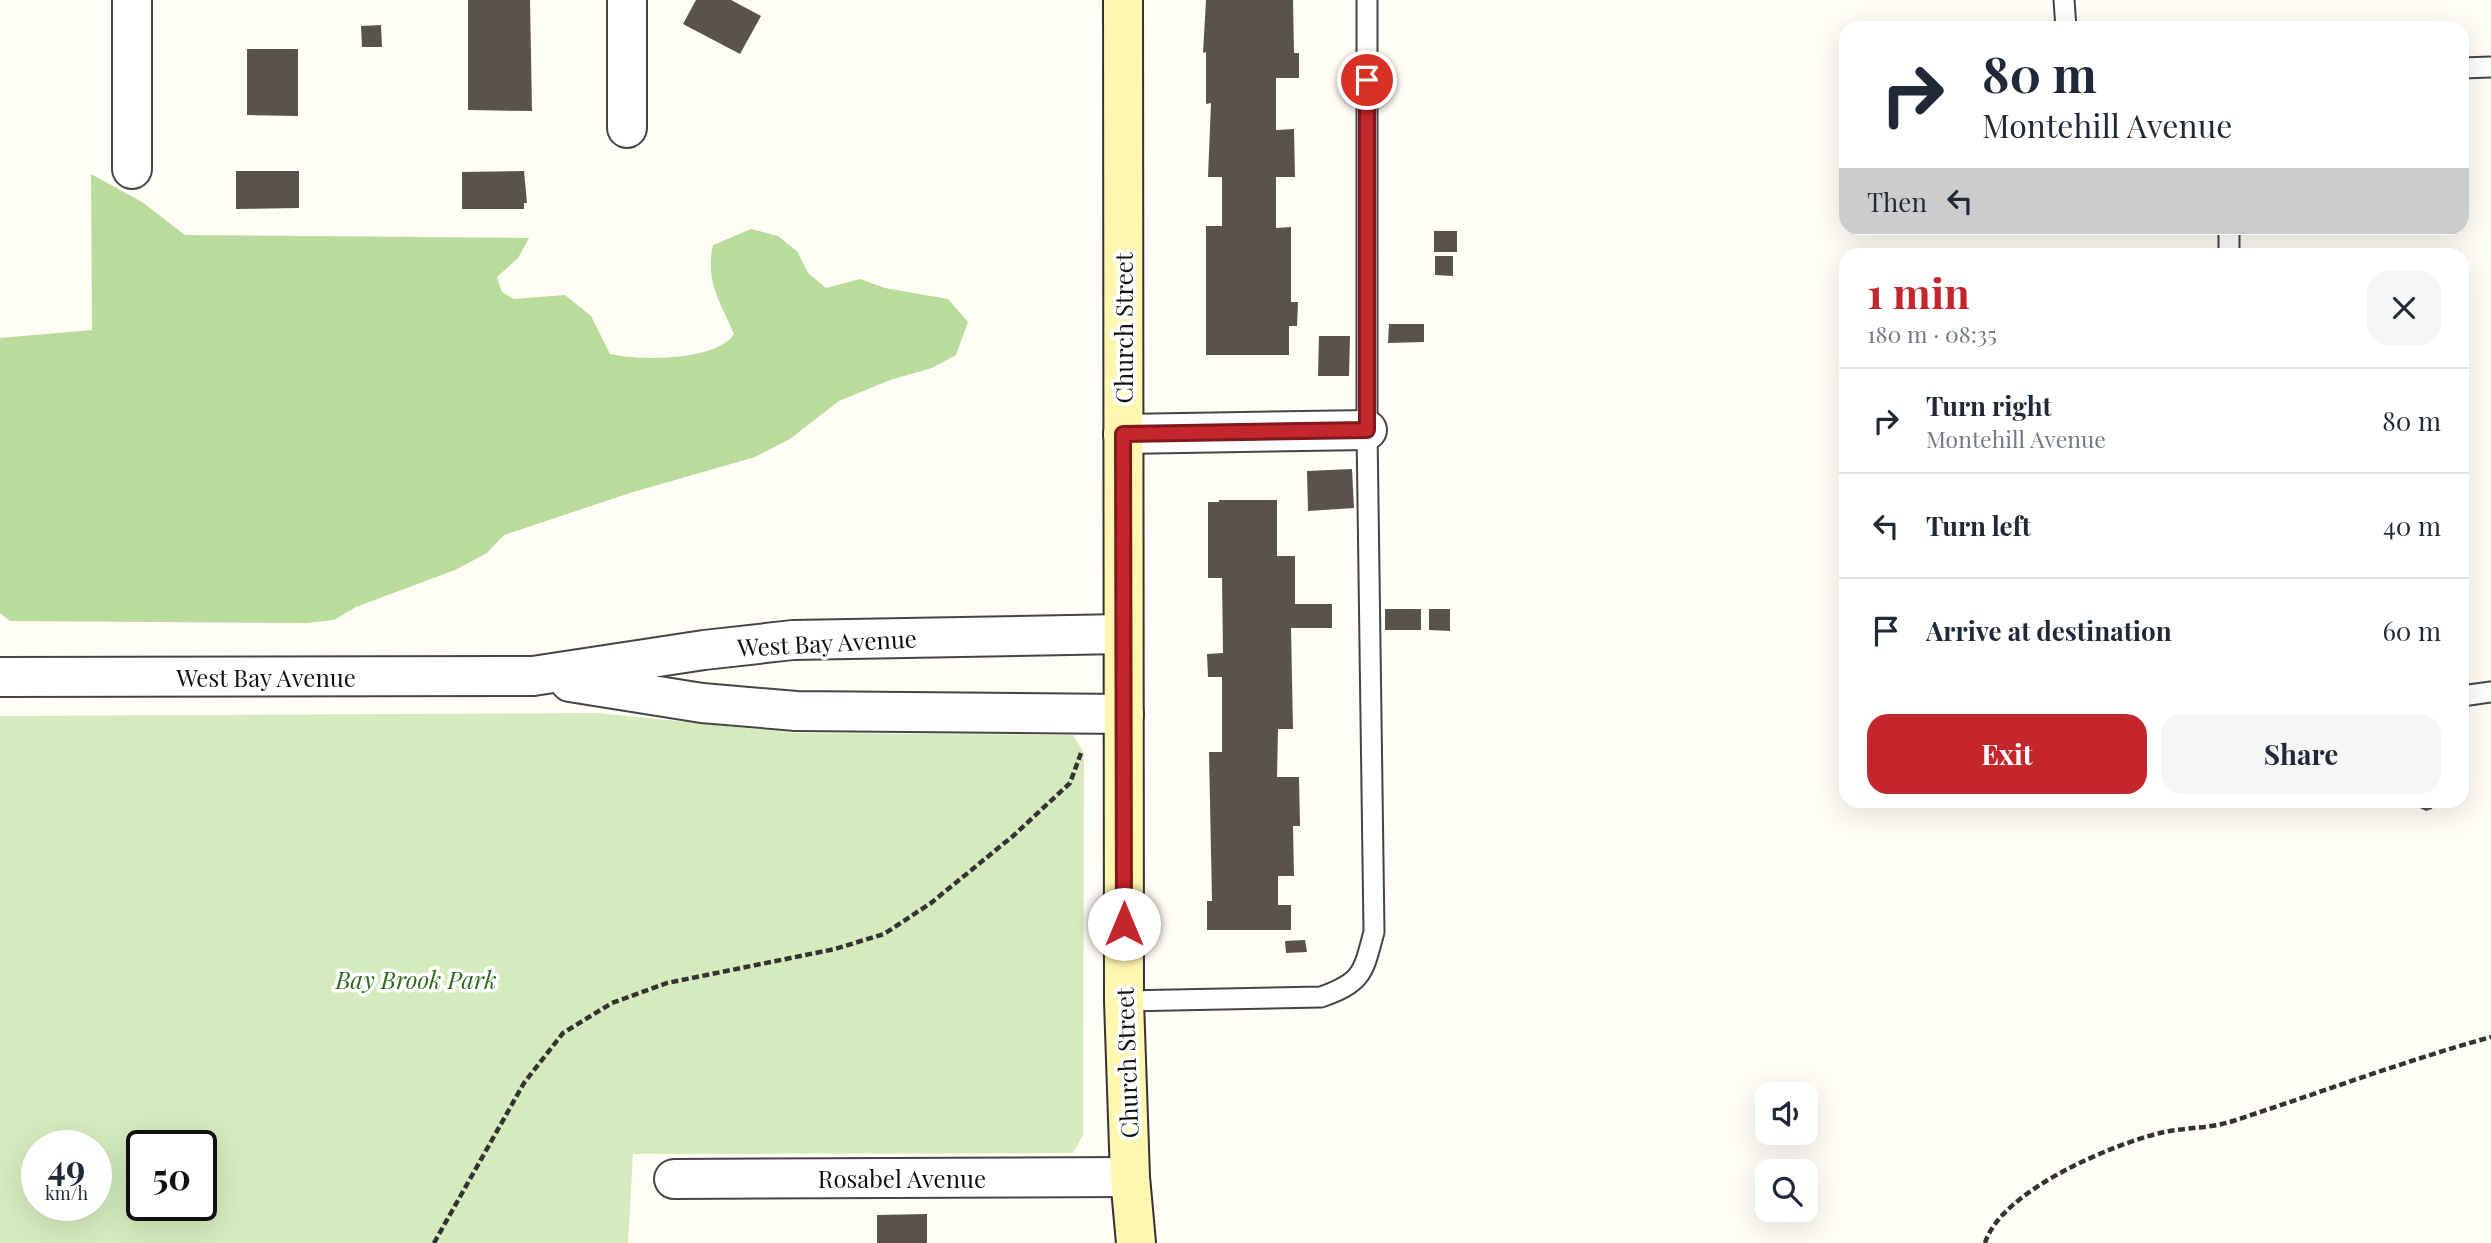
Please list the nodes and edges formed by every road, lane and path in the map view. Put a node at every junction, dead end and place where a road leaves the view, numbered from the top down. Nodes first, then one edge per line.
1 (132, 0) edge
2 (627, 0) edge
3 (1123, 0) edge
4 (1367, 0) edge
5 (2064, 0) edge
6 (2066, 21) edge
7 (2491, 67) edge
8 (2469, 68) edge
9 (627, 128) dead end
10 (132, 169) dead end
11 (1367, 430) junction
12 (1123, 434) junction
13 (1124, 634) junction
14 (533, 676) junction
15 (0, 677) edge
16 (2491, 692) edge
17 (2469, 695) edge
18 (1124, 714) junction
19 (1082, 750) dead end
20 (1124, 1001) junction
21 (2491, 1037) edge
22 (1130, 1177) junction
23 (674, 1179) dead end
24 (434, 1243) edge
25 (1136, 1243) edge
26 (1985, 1243) edge

1 - 10 street
2 - 9 street
3 - 12 main road, Church Street
4 - 11 lane
5 - 6 lane
7 - 8 lane
11 - 12 street
11 - 20 lane
12 - 13 main road, Church Street
13 - 14 street, West Bay Avenue
13 - 18 main road, Church Street
14 - 15 street, West Bay Avenue
14 - 18 street, West Bay Avenue
16 - 17 lane
18 - 20 main road, Church Street
19 - 24 path
20 - 22 main road, Church Street
21 - 26 path
22 - 23 street, Rosabel Avenue
22 - 25 main road, Church Street

